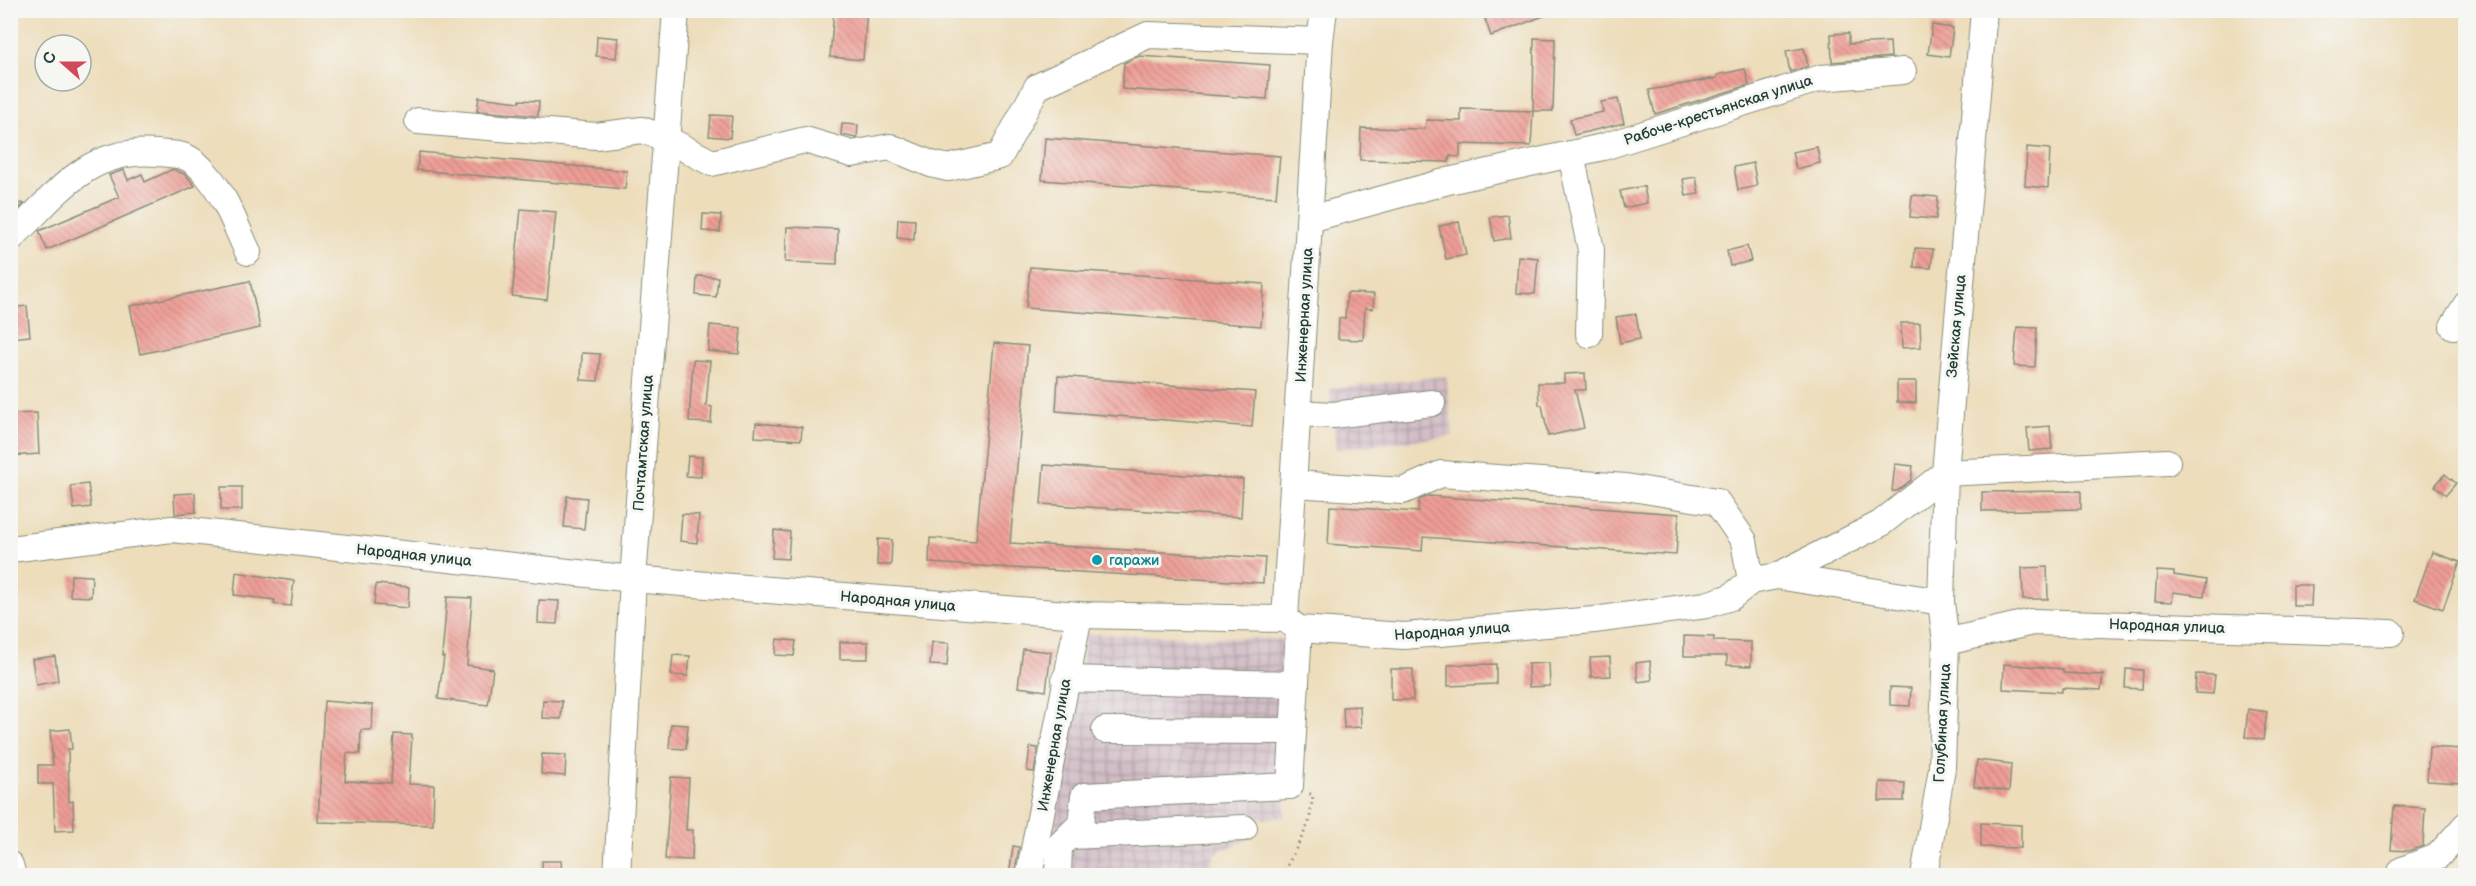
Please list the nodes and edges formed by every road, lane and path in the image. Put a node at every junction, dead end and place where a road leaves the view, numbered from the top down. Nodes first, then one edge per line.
1 (676, 10) edge
2 (1324, 10) edge
3 (1984, 10) edge
4 (1320, 41) junction
5 (1903, 71) dead end
6 (418, 121) dead end
7 (665, 138) junction
8 (1571, 154) junction
9 (1310, 219) junction
10 (10, 239) edge
11 (248, 252) dead end
12 (1589, 334) dead end
13 (1432, 403) dead end
14 (1298, 413) junction
15 (2167, 462) dead end
16 (1945, 473) junction
17 (1294, 484) junction
18 (10, 549) edge
19 (1778, 576) junction
20 (633, 579) junction
21 (1751, 581) junction
22 (1941, 602) junction
23 (1079, 615) junction
24 (1292, 624) junction
25 (2391, 633) dead end
26 (1946, 642) junction
27 (1065, 679) junction
28 (1296, 684) junction
29 (1105, 730) dead end
30 (1293, 731) junction
31 (1290, 786) junction
32 (2466, 825) edge
33 (1244, 828) dead end
34 (1071, 836) junction
35 (10, 865) edge
36 (13, 876) edge
37 (617, 876) edge
38 (1029, 876) edge
39 (1058, 876) edge
40 (1282, 876) edge
41 (1924, 876) edge
42 (2399, 876) edge

1 - 7 street, Почтамтская улица
2 - 4 street, Инженерная улица
3 - 16 street, Зейская улица
4 - 7 street
4 - 9 street, Инженерная улица
5 - 8 street, Рабоче-крестьянская улица
6 - 7 street
7 - 20 street, Почтамтская улица
8 - 9 street, Рабоче-крестьянская улица
8 - 12 street
9 - 14 street, Инженерная улица
10 - 11 street
13 - 14 street
14 - 17 street, Инженерная улица
15 - 16 street
16 - 19 street, Народная улица
16 - 22 street, Зейская улица
17 - 21 street
17 - 24 street, Инженерная улица
18 - 20 street, Народная улица
19 - 21 street, Народная улица
19 - 22 street, Народная улица
20 - 23 street, Народная улица
20 - 37 street, Почтамтская улица
21 - 24 street, Народная улица
22 - 26 street, Зейская улица
23 - 24 street, Народная улица
23 - 27 street, Инженерная улица
24 - 28 street, Инженерная улица
25 - 26 street, Народная улица
26 - 41 street, Голубиная улица
27 - 28 street
27 - 38 street, Инженерная улица
28 - 30 street, Инженерная улица
29 - 30 street
30 - 31 street, Инженерная улица
31 - 34 street
31 - 40 path
32 - 42 street
33 - 34 street
34 - 39 street
35 - 36 street

